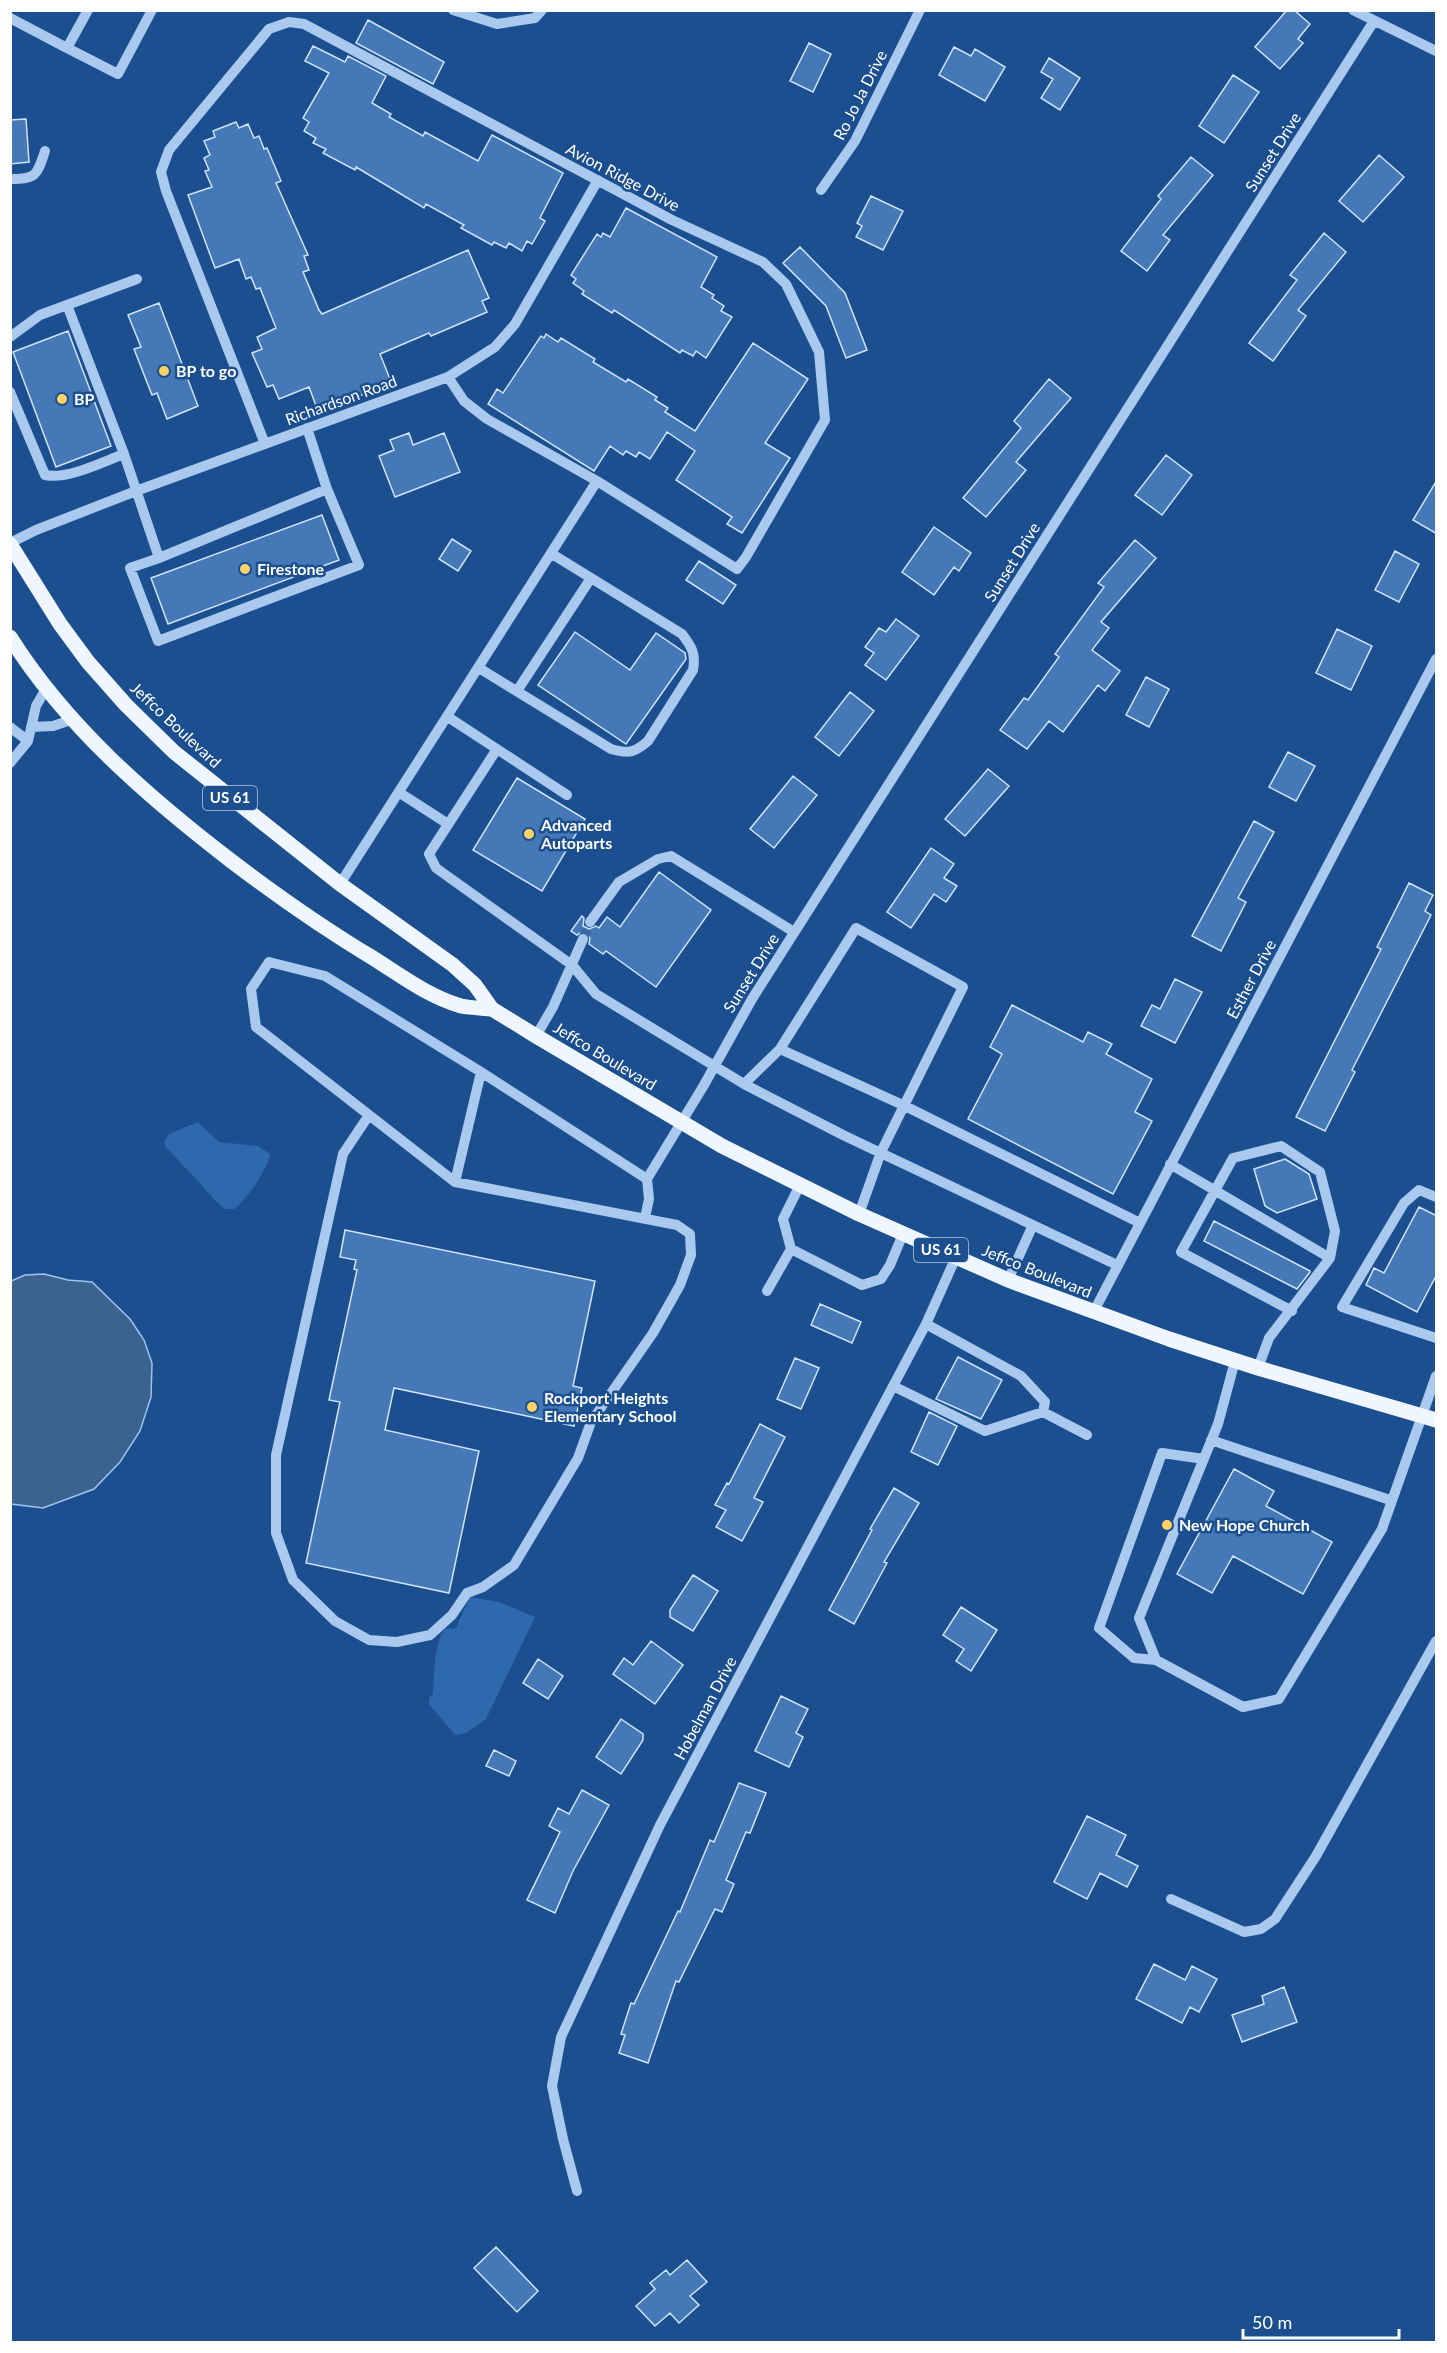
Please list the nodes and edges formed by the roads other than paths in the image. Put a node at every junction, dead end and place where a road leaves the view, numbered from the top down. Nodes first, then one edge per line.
1 (88, 10) edge
2 (152, 10) edge
3 (453, 10) edge
4 (542, 10) edge
5 (920, 10) edge
6 (1353, 10) edge
7 (10, 18) edge
8 (1374, 21) junction
9 (67, 48) junction
10 (1437, 51) edge
11 (45, 151) dead end
12 (10, 179) edge
13 (598, 180) junction
14 (821, 190) dead end
15 (137, 279) dead end
16 (67, 305) junction
17 (10, 337) edge
18 (448, 377) junction
19 (10, 392) edge
20 (308, 428) junction
21 (265, 444) junction
22 (124, 454) junction
23 (597, 481) junction
24 (327, 489) junction
25 (136, 492) junction
26 (10, 544) edge
27 (552, 554) junction
28 (159, 558) junction
29 (591, 578) junction
30 (12, 640) edge
31 (1437, 659) edge
32 (479, 668) junction
33 (47, 687) junction
34 (517, 691) junction
35 (448, 717) junction
36 (74, 719) junction
37 (10, 727) edge
38 (31, 727) junction
39 (28, 741) junction
40 (497, 749) junction
41 (10, 763) edge
42 (400, 793) junction
43 (567, 795) dead end
44 (448, 824) junction
45 (340, 884) junction
46 (590, 922) tunnel mouth
47 (794, 932) junction
48 (583, 939) tunnel mouth
49 (572, 965) junction
50 (492, 1009) junction
51 (536, 1036) junction
52 (780, 1049) junction
53 (715, 1066) junction
54 (481, 1072) junction
55 (744, 1084) junction
56 (905, 1106) junction
57 (369, 1115) junction
58 (681, 1122) junction
59 (881, 1152) junction
60 (1170, 1164) junction
61 (647, 1179) junction
62 (455, 1182) junction
63 (800, 1185) junction
64 (1217, 1190) junction
65 (1437, 1197) edge
66 (859, 1214) junction
67 (645, 1218) junction
68 (1140, 1223) junction
69 (1032, 1225) junction
70 (903, 1234) junction
71 (791, 1249) junction
72 (956, 1257) junction
73 (1330, 1258) junction
74 (1117, 1265) junction
75 (1008, 1280) junction
76 (767, 1291) dead end
77 (1292, 1311) junction
78 (1093, 1313) junction
79 (926, 1324) junction
80 (1437, 1338) edge
81 (1235, 1361) junction
82 (1258, 1368) junction
83 (1437, 1376) edge
84 (893, 1386) junction
85 (1043, 1412) junction
86 (1429, 1418) edge
87 (1087, 1435) dead end
88 (1211, 1440) junction
89 (1204, 1459) junction
90 (1390, 1500) junction
91 (1437, 1641) edge
92 (1156, 1660) junction
93 (1171, 1899) dead end
94 (577, 2191) dead end

1 - 9 street
2 - 9 street
3 - 4 street
5 - 14 street, Ro Jo Ja Drive
6 - 8 street
7 - 9 street
8 - 10 street
8 - 47 street, Sunset Drive
11 - 12 street
13 - 18 street, Richardson Road
13 - 21 street, Avion Ridge Drive
13 - 23 street, Avion Ridge Drive
15 - 16 street
16 - 17 street
16 - 22 street
18 - 20 street, Richardson Road
18 - 23 street, Avion Ridge Drive
19 - 22 street
20 - 21 street, Richardson Road
20 - 24 street
21 - 25 street, Richardson Road
22 - 25 street
23 - 27 street
24 - 28 street
24 - 28 street
25 - 26 street, Richardson Road
25 - 28 street
26 - 45 main road, Jeffco Boulevard / US 61
27 - 29 street
27 - 32 street
29 - 34 street
29 - 34 street
30 - 33 main road, Jeffco Boulevard / US 61
31 - 60 street, Esther Drive
32 - 34 street
32 - 35 street
33 - 36 main road, Jeffco Boulevard / US 61
33 - 38 street
35 - 40 street
35 - 42 street
36 - 38 street
36 - 50 main road, Jeffco Boulevard / US 61
37 - 39 street
38 - 39 street
39 - 41 street
40 - 43 street
40 - 44 street
42 - 44 street
42 - 45 street
44 - 49 street
45 - 50 main road, Jeffco Boulevard / US 61
46 - 47 street
47 - 53 street, Sunset Drive
48 - 49 street
49 - 51 street
49 - 53 street
50 - 51 main road, Jeffco Boulevard / US 61
51 - 58 main road, Jeffco Boulevard / US 61
52 - 55 street
52 - 56 street
52 - 56 street
53 - 55 street
53 - 58 street, Sunset Drive
54 - 57 street
54 - 61 street
54 - 62 street
55 - 59 street
56 - 59 street
56 - 68 street
57 - 62 street
57 - 67 street
58 - 61 street, Sunset Drive
58 - 63 main road, Jeffco Boulevard / US 61
59 - 66 street
59 - 69 street
60 - 64 street
60 - 68 street, Esther Drive
61 - 67 street
62 - 67 street
63 - 66 main road, Jeffco Boulevard / US 61
63 - 71 street
64 - 73 street
64 - 73 street
64 - 77 street
65 - 80 street
66 - 70 main road, Jeffco Boulevard / US 61
68 - 74 street, Esther Drive
69 - 74 street
69 - 75 street
70 - 71 street
70 - 72 main road, Jeffco Boulevard / US 61
71 - 76 street
72 - 75 main road, Jeffco Boulevard / US 61
72 - 79 street, Hobelman Drive
73 - 77 street
74 - 78 street, Esther Drive
75 - 78 main road, Jeffco Boulevard / US 61
77 - 82 street
78 - 81 main road, Jeffco Boulevard / US 61
79 - 84 street, Hobelman Drive
79 - 85 street
81 - 82 main road, Jeffco Boulevard / US 61
81 - 88 street
82 - 86 main road, Jeffco Boulevard / US 61
83 - 86 street
84 - 85 street
84 - 94 street, Hobelman Drive
85 - 87 street
86 - 90 street
88 - 89 street
88 - 90 street
89 - 92 street
89 - 92 street
90 - 92 street
91 - 93 street

